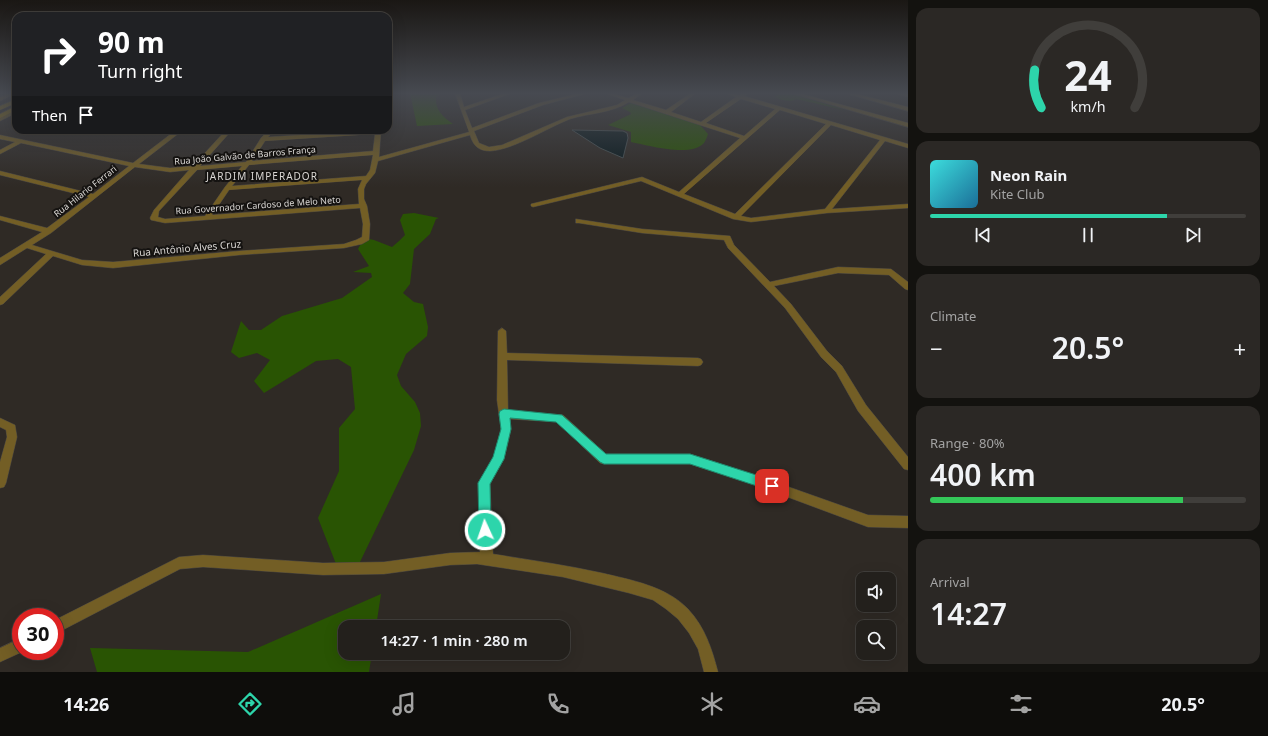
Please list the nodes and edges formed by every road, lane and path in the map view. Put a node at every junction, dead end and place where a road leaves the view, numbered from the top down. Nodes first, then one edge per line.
1 (469, 124) edge
2 (491, 124) edge
3 (554, 124) edge
4 (704, 124) edge
5 (760, 124) edge
6 (829, 124) edge
7 (835, 124) edge
8 (472, 132) junction
9 (175, 134) edge
10 (225, 134) edge
11 (268, 134) edge
12 (335, 134) edge
13 (378, 134) edge
14 (0, 137) edge
15 (745, 138) junction
16 (264, 139) junction
17 (883, 139) junction
18 (19, 142) junction
19 (908, 146) edge
20 (0, 152) edge
21 (375, 156) junction
22 (248, 163) junction
23 (133, 165) junction
24 (194, 168) junction
25 (0, 173) edge
26 (368, 178) junction
27 (227, 188) junction
28 (841, 193) junction
29 (680, 194) junction
30 (94, 196) junction
31 (750, 204) junction
32 (533, 205) dead end
33 (364, 206) junction
34 (908, 206) edge
35 (867, 208) junction
36 (827, 211) junction
37 (736, 217) junction
38 (0, 218) edge
39 (207, 218) junction
40 (766, 218) junction
41 (579, 221) dead end
42 (48, 231) junction
43 (28, 246) junction
44 (52, 253) junction
45 (0, 262) edge
46 (767, 285) junction
47 (908, 287) edge
48 (0, 302) edge
49 (502, 331) dead end
50 (502, 356) junction
51 (698, 362) dead end
52 (504, 414) junction
53 (0, 422) edge
54 (908, 465) edge
55 (0, 483) edge
56 (908, 522) edge
57 (487, 559) junction
58 (64, 622) edge
59 (12, 649) edge
60 (0, 655) edge
61 (711, 672) edge

1 - 8 street
2 - 8 street, Rua João Galvão de Barros França
3 - 8 street
4 - 15 street
5 - 15 street
6 - 31 street
7 - 17 street
8 - 21 street, Rua João Galvão de Barros França
9 - 23 street, Rua Hilario Ferrari
10 - 24 street
11 - 16 street
12 - 16 street
13 - 21 street
14 - 18 street, Rua João Galvão de Barros França
15 - 29 street
16 - 22 street
17 - 19 street
17 - 28 street
18 - 20 street
18 - 23 street, Rua João Galvão de Barros França
21 - 22 street, Rua João Galvão de Barros França
21 - 26 street
22 - 24 street, Rua João Galvão de Barros França
22 - 27 street
23 - 24 street, Rua João Galvão de Barros França
23 - 30 street, Rua Hilario Ferrari
24 - 39 street, Rua Governador Cardoso de Melo Neto
25 - 30 street
26 - 27 street
26 - 33 street
27 - 39 street
28 - 35 street
28 - 36 street
29 - 32 street
29 - 37 street
30 - 42 street, Rua Hilario Ferrari
31 - 37 street
31 - 40 street
33 - 39 street, Rua Governador Cardoso de Melo Neto
33 - 44 street, Rua Antônio Alves Cruz
34 - 35 street
35 - 36 street
36 - 40 street
37 - 40 street
38 - 42 street
41 - 46 street
42 - 43 street, Rua Hilario Ferrari
43 - 44 street, Rua Antônio Alves Cruz
43 - 45 street, Rua Hilario Ferrari
44 - 48 street
46 - 47 street
46 - 54 street
49 - 50 street
50 - 51 street
50 - 52 street
52 - 56 street
52 - 57 street
53 - 55 street
57 - 58 street
57 - 61 street
59 - 60 street

